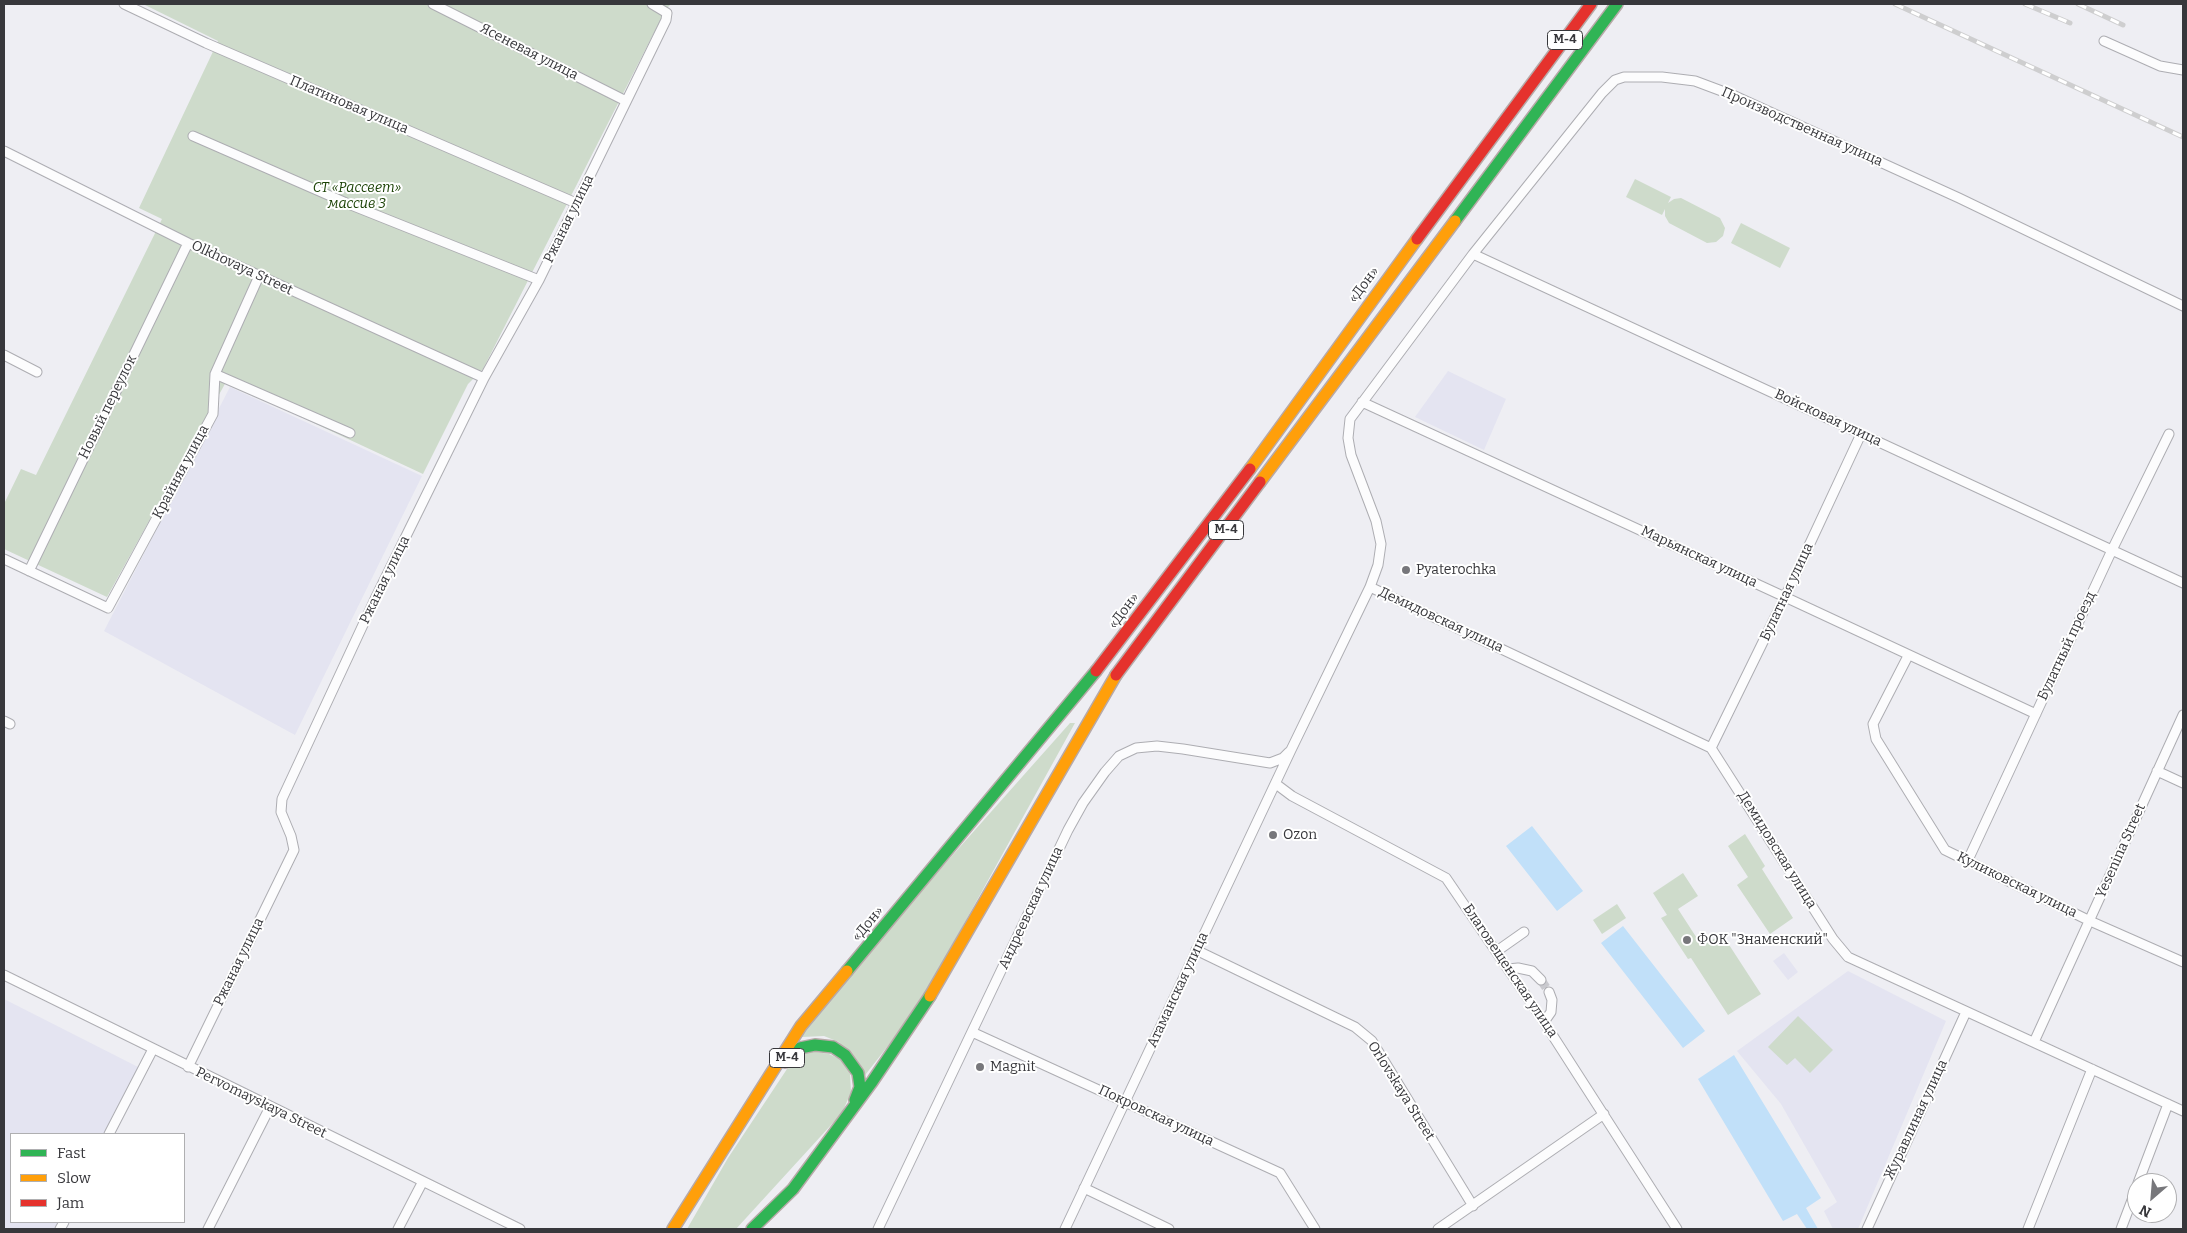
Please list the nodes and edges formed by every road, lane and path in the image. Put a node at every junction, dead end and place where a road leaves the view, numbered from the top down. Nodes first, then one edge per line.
1 (124, 4) edge
2 (433, 4) edge
3 (652, 4) edge
4 (1591, 4) edge
5 (1617, 4) edge
6 (2104, 41) dead end
7 (2183, 70) edge
8 (626, 101) junction
9 (193, 136) dead end
10 (4, 151) edge
11 (576, 203) junction
12 (188, 243) junction
13 (1473, 254) junction
14 (259, 276) junction
15 (539, 280) junction
16 (2183, 306) edge
17 (4, 355) edge
18 (38, 372) dead end
19 (215, 374) junction
20 (484, 378) junction
21 (1362, 402) junction
22 (350, 433) dead end
23 (1861, 434) junction
24 (2169, 434) dead end
25 (2112, 550) junction
26 (4, 558) edge
27 (29, 571) junction
28 (2183, 583) edge
29 (1370, 587) junction
30 (1785, 597) junction
31 (1908, 656) junction
32 (2036, 714) junction
33 (2183, 715) edge
34 (1711, 748) junction
35 (1291, 750) junction
36 (2157, 771) junction
37 (2183, 783) edge
38 (1276, 784) junction
39 (1968, 860) junction
40 (2090, 921) junction
41 (1524, 932) dead end
42 (1196, 950) junction
43 (1497, 951) junction
44 (2183, 962) edge
45 (1508, 969) junction
46 (4, 975) edge
47 (1540, 980) tunnel mouth
48 (1550, 992) tunnel mouth
49 (1966, 1012) junction
50 (1544, 1022) junction
51 (972, 1032) junction
52 (2034, 1042) junction
53 (153, 1049) junction
54 (188, 1067) junction
55 (2092, 1069) junction
56 (1126, 1102) junction
57 (2168, 1104) junction
58 (270, 1107) junction
59 (851, 1108) junction
60 (2183, 1111) edge
61 (1604, 1114) junction
62 (110, 1133) edge
63 (716, 1159) junction
64 (2142, 1173) edge
65 (422, 1183) junction
66 (1084, 1188) junction
67 (1473, 1206) junction
68 (2127, 1213) edge
69 (208, 1229) edge
70 (398, 1229) edge
71 (520, 1229) edge
72 (673, 1229) edge
73 (752, 1229) edge
74 (878, 1229) edge
75 (1065, 1229) edge
76 (1169, 1229) edge
77 (1315, 1229) edge
78 (1438, 1229) edge
79 (1678, 1229) edge
80 (1867, 1229) edge
81 (2028, 1229) edge
82 (2121, 1229) edge

1 - 11 street, Платиновая улица
2 - 8 street, Ясеневая улица
3 - 8 street, Ржаная улица
4 - 63 highway, «Дон» / М-4
5 - 59 highway, М-4
6 - 7 street
8 - 11 street, Ржаная улица
9 - 15 street
10 - 12 street, Olkhovaya Street
11 - 15 street, Ржаная улица
12 - 14 street, Olkhovaya Street
12 - 27 street, Новый переулок
13 - 16 street, Производственная улица
13 - 21 street, Производственная улица
13 - 23 street, Войсковая улица
14 - 19 street, Крайняя улица
14 - 20 street, Olkhovaya Street
15 - 20 street, Ржаная улица
17 - 18 street
19 - 22 street
19 - 27 street, Крайняя улица
20 - 54 street, Ржаная улица
21 - 29 street, Атаманская улица
21 - 30 street, Марьянская улица
23 - 25 street, Войсковая улица
23 - 30 street, Булатная улица
24 - 25 street, Булатный проезд
25 - 28 street, Войсковая улица
25 - 32 street, Булатный проезд
26 - 27 street
29 - 34 street, Демидовская улица
29 - 35 street, Атаманская улица
30 - 31 street, Марьянская улица
30 - 34 street, Булатная улица
31 - 32 street, Марьянская улица
31 - 39 street, Куликовская улица
32 - 39 street, Булатный проезд
33 - 36 street, Yesenina Street
34 - 49 street, Демидовская улица
35 - 38 street, Атаманская улица
35 - 51 street, Андреевская улица
36 - 37 street
36 - 40 street, Yesenina Street
38 - 42 street, Атаманская улица
38 - 43 street, Благовещенская улица
39 - 40 street, Куликовская улица
40 - 44 street, Куликовская улица
40 - 52 street, Yesenina Street
41 - 43 street
42 - 56 street, Атаманская улица
42 - 67 street, Orlovskaya Street
43 - 45 street, Благовещенская улица
45 - 47 street
45 - 50 street, Благовещенская улица
46 - 53 street, Pervomayskaya Street
48 - 50 street
49 - 52 street, Демидовская улица
49 - 80 street, Журавлиная улица
50 - 61 street, Благовещенская улица
51 - 56 street, Покровская улица
51 - 74 street, Андреевская улица
52 - 55 street, Демидовская улица
53 - 54 street, Pervomayskaya Street
53 - 62 street
54 - 58 street, Pervomayskaya Street
55 - 57 street, Демидовская улица
55 - 81 street
56 - 66 street, Атаманская улица
56 - 77 street, Покровская улица
57 - 60 street, Демидовская улица
57 - 64 street
58 - 65 street, Pervomayskaya Street
58 - 69 street
59 - 63 highway, М-4
59 - 73 highway, М-4
61 - 67 street
61 - 79 street, Благовещенская улица
63 - 72 highway, «Дон» / М-4
65 - 70 street
65 - 71 street, Pervomayskaya Street
66 - 75 street, Атаманская улица
66 - 76 street
67 - 78 street
68 - 82 street

